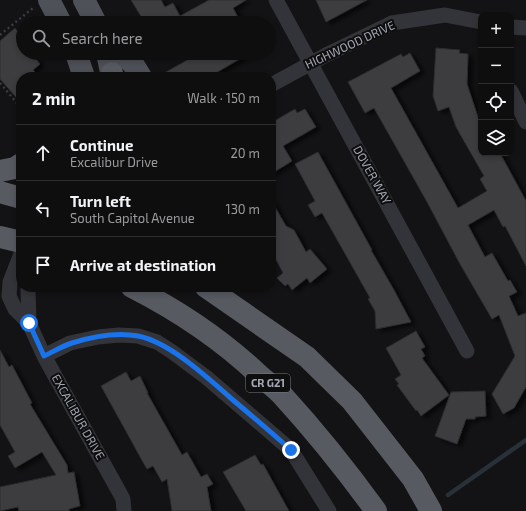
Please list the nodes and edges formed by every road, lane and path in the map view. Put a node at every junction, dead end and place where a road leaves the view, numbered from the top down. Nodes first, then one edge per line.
1 (84, 0) edge
2 (276, 0) edge
3 (41, 4) edge
4 (25, 16) edge
5 (54, 16) edge
6 (92, 16) edge
7 (478, 21) edge
8 (16, 23) edge
9 (514, 27) edge
10 (526, 28) edge
11 (0, 35) edge
12 (78, 60) edge
13 (129, 60) edge
14 (310, 64) junction
15 (82, 72) edge
16 (138, 72) edge
17 (276, 82) edge
18 (0, 83) edge
19 (514, 97) edge
20 (16, 102) edge
21 (526, 122) edge
22 (16, 167) edge
23 (0, 171) edge
24 (0, 192) edge
25 (16, 197) edge
26 (0, 237) edge
27 (16, 241) edge
28 (16, 267) edge
29 (28, 292) edge
30 (142, 292) edge
31 (213, 292) edge
32 (29, 323) junction
33 (467, 351) dead end
34 (44, 356) junction
35 (413, 479) junction
36 (124, 511) edge
37 (329, 511) edge
38 (376, 511) edge
39 (431, 511) edge
40 (440, 511) edge

1 - 6 main road
2 - 14 street, DOVER WAY
3 - 4 path
3 - 5 main road
7 - 14 street, HIGHWOOD DRIVE
8 - 11 path
9 - 10 street
12 - 15 main road
13 - 16 main road
14 - 17 street, HIGHWOOD DRIVE
14 - 33 street, DOVER WAY
18 - 20 path
19 - 21 street
22 - 23 highway
24 - 25 highway
26 - 27 highway
28 - 32 street, EXCALIBUR DRIVE
29 - 32 street, EXCALIBUR DRIVE
30 - 38 highway, CR G21
31 - 35 highway
32 - 34 street, EXCALIBUR DRIVE
34 - 36 street, EXCALIBUR DRIVE
34 - 37 street
35 - 39 highway
35 - 40 highway

